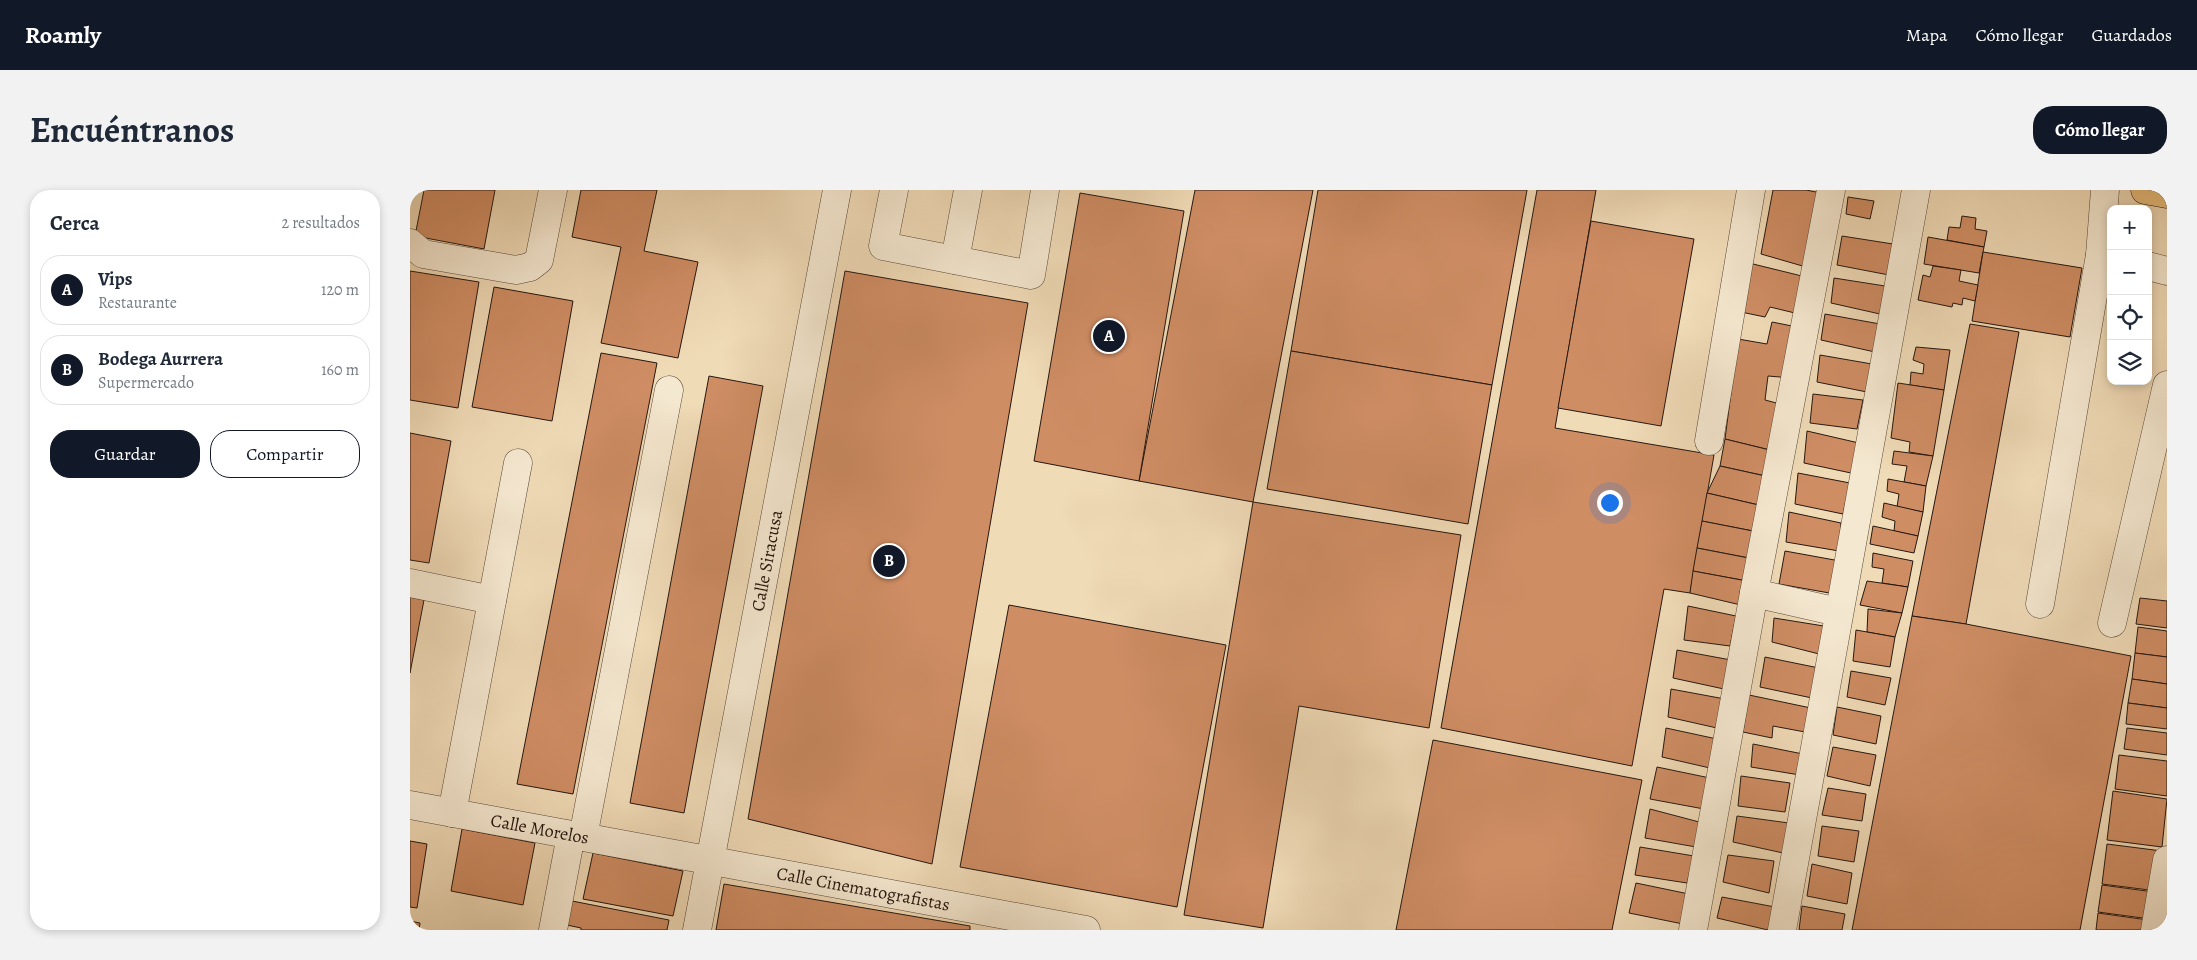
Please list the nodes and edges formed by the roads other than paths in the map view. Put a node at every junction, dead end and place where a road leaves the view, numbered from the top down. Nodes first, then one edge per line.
1 (553, 190) edge
2 (837, 190) edge
3 (894, 190) edge
4 (968, 190) edge
5 (1046, 190) edge
6 (1751, 190) edge
7 (1831, 190) edge
8 (1916, 190) edge
9 (2105, 190) edge
10 (2145, 190) edge
11 (2167, 194) edge
12 (410, 243) edge
13 (2106, 256) edge
14 (956, 260) junction
15 (2152, 267) edge
16 (2167, 271) edge
17 (2167, 385) edge
18 (669, 390) dead end
19 (1709, 441) dead end
20 (518, 463) dead end
21 (410, 583) edge
22 (1754, 593) junction
23 (492, 600) junction
24 (2040, 604) dead end
25 (1838, 612) junction
26 (2112, 623) dead end
27 (410, 805) edge
28 (452, 813) junction
29 (577, 836) junction
30 (672, 853) joint
31 (709, 860) junction
32 (2167, 860) edge
33 (553, 930) edge
34 (697, 930) edge
35 (1086, 930) edge
36 (1693, 930) edge
37 (1782, 930) edge
38 (2154, 930) edge

1 - 12 street
2 - 31 street, Calle Siracusa
3 - 14 street
4 - 14 street
5 - 14 street
6 - 19 street
7 - 22 street
8 - 25 street
9 - 13 street
10 - 11 main road
13 - 24 street
15 - 16 street
17 - 26 street
18 - 29 street
20 - 23 street
21 - 23 street
22 - 25 street
22 - 36 street
23 - 28 street
25 - 37 street
27 - 28 street, Calle Morelos
28 - 29 street, Calle Morelos
29 - 30 street, Calle Morelos
29 - 33 street
30 - 31 street, Calle Cinematografistas
31 - 34 street, Calle Siracusa
31 - 35 street, Calle Cinematografistas
32 - 38 street

